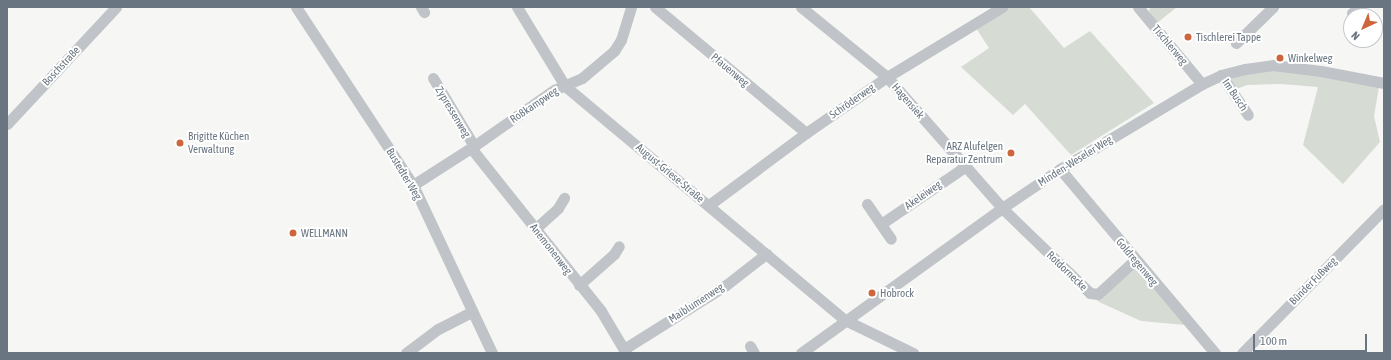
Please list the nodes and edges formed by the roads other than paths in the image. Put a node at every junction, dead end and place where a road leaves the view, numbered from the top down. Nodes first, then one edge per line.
1 (116, 7) edge
2 (296, 7) edge
3 (517, 7) edge
4 (631, 7) edge
5 (655, 7) edge
6 (801, 7) edge
7 (1002, 7) edge
8 (1273, 7) edge
9 (1141, 8) edge
10 (1236, 43) dead end
11 (1221, 75) junction
12 (887, 77) junction
13 (433, 78) dead end
14 (1384, 83) edge
15 (1202, 84) junction
16 (565, 86) junction
17 (1248, 115) dead end
18 (7, 124) edge
19 (806, 133) junction
20 (473, 147) junction
21 (966, 166) junction
22 (1060, 169) junction
23 (413, 185) junction
24 (564, 198) dead end
25 (867, 204) dead end
26 (709, 205) junction
27 (1002, 208) junction
28 (1384, 209) edge
29 (881, 224) junction
30 (535, 229) junction
31 (891, 239) dead end
32 (619, 246) dead end
33 (766, 254) junction
34 (1135, 260) junction
35 (579, 285) junction
36 (472, 312) junction
37 (845, 320) junction
38 (625, 351) edge
39 (406, 353) edge
40 (492, 353) edge
41 (801, 353) edge
42 (913, 353) edge
43 (1215, 353) edge
44 (1242, 353) edge

1 - 18 street, Boschstraße
2 - 23 street, Bustedter Weg
3 - 16 street, August-Griese-Straße
4 - 16 street, Roßkampweg
5 - 19 street, Pfauenweg
6 - 12 street, Hagensiek
7 - 12 street, Schröderweg
8 - 10 street
9 - 15 street, Tischlerweg
11 - 14 street, Minden-Weseler Weg
11 - 15 street, Minden-Weseler Weg
11 - 17 street, Im Busch
12 - 19 street, Schröderweg
12 - 21 street, Hagensiek
13 - 20 street, Zypressenweg
15 - 22 street, Minden-Weseler Weg
16 - 20 street, Roßkampweg
16 - 26 street, August-Griese-Straße
19 - 26 street, Schröderweg
20 - 23 street, Roßkampweg
20 - 30 street, Anemonenweg
21 - 27 street, Hagensiek
21 - 29 street, Akeleiweg
22 - 27 street, Minden-Weseler Weg
22 - 34 street, Goldregenweg
23 - 36 street, Bustedter Weg
24 - 30 street
25 - 29 street
26 - 33 street, August-Griese-Straße
27 - 34 street, Rotdornecke
27 - 37 street, Minden-Weseler Weg
28 - 44 street, Bünder Fußweg
29 - 31 street
30 - 35 street, Anemonenweg
32 - 35 street
33 - 37 street, August-Griese-Straße
33 - 38 street, Maiblumenweg
34 - 43 street, Goldregenweg
35 - 38 street, Anemonenweg
36 - 39 street
36 - 40 street, Bustedter Weg
37 - 41 street, Minden-Weseler Weg
37 - 42 street, August-Griese-Straße

